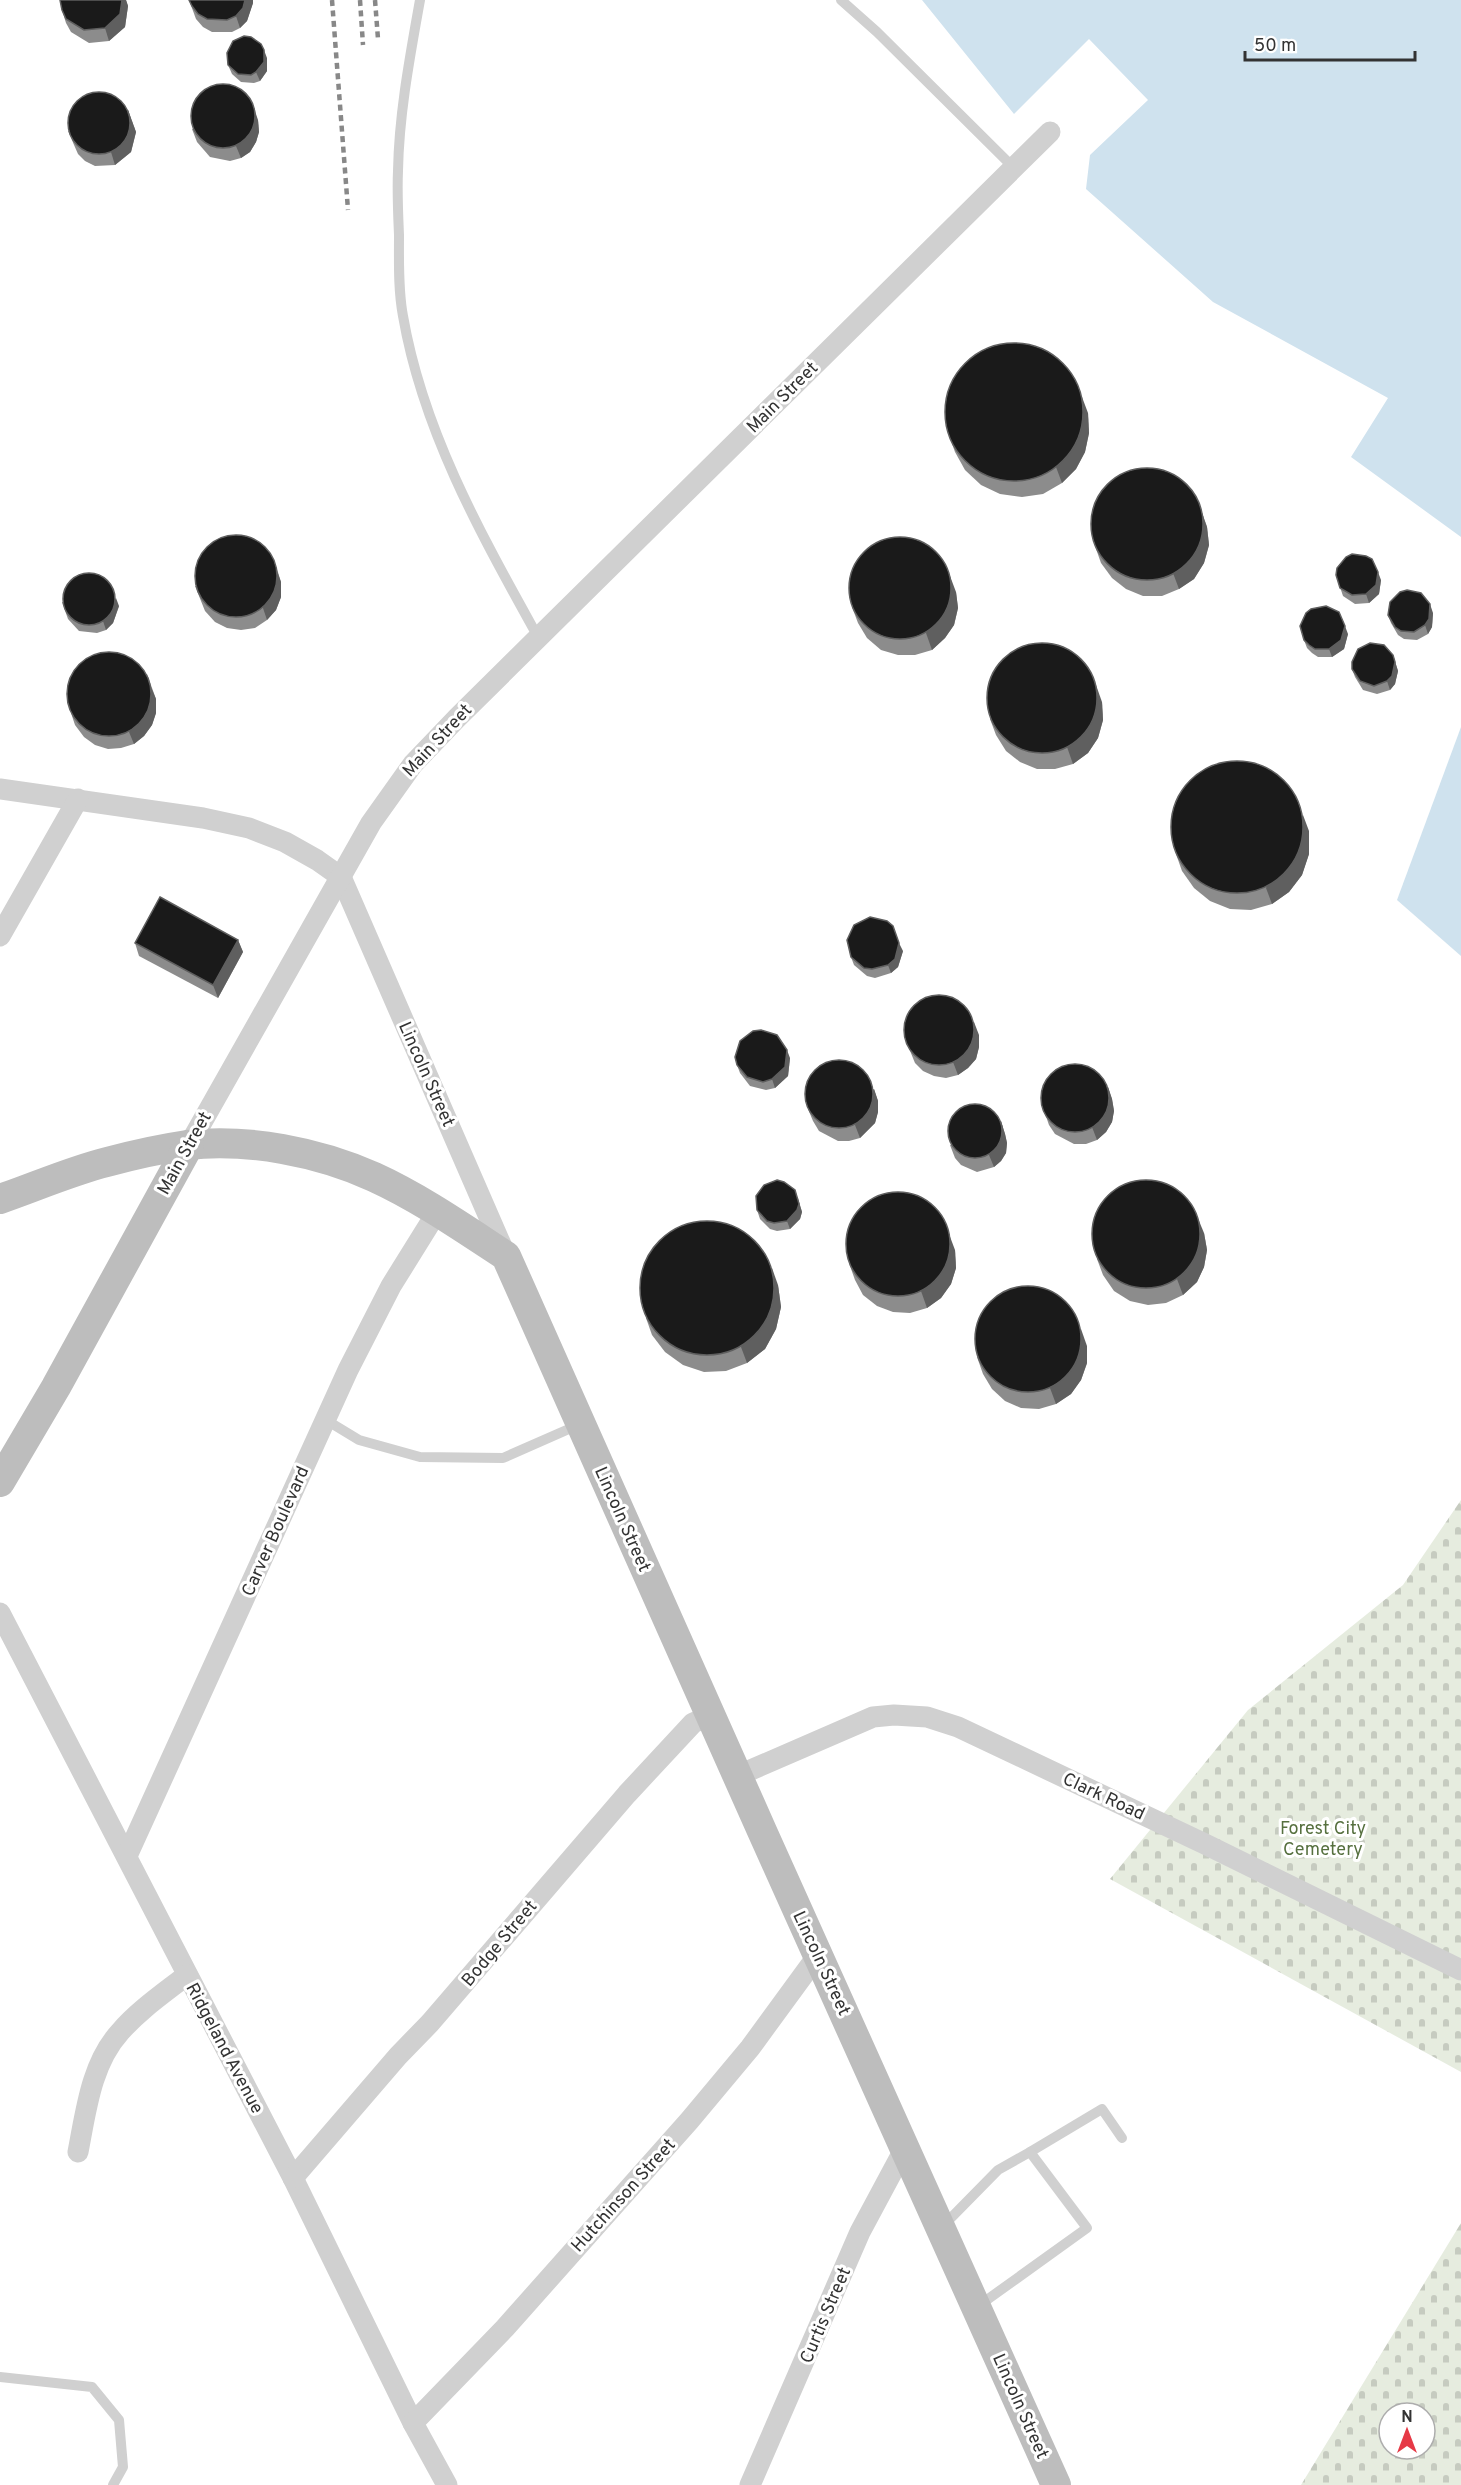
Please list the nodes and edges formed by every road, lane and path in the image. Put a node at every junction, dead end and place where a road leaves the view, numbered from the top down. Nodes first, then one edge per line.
1 (420, 0) edge
2 (841, 0) edge
3 (1050, 132) dead end
4 (1014, 168) junction
5 (538, 637) junction
6 (0, 789) edge
7 (78, 799) junction
8 (341, 877) junction
9 (0, 936) edge
10 (189, 1145) junction
11 (0, 1199) edge
12 (437, 1212) junction
13 (506, 1256) junction
14 (326, 1420) junction
15 (581, 1424) junction
16 (0, 1482) edge
17 (0, 1613) edge
18 (711, 1715) junction
19 (737, 1776) junction
20 (127, 1856) junction
21 (818, 1955) junction
22 (1461, 1970) edge
23 (187, 1975) junction
24 (1122, 2138) dead end
25 (905, 2148) junction
26 (78, 2152) dead end
27 (1030, 2152) junction
28 (293, 2178) junction
29 (941, 2228) junction
30 (976, 2307) junction
31 (0, 2377) edge
32 (413, 2423) junction
33 (113, 2485) edge
34 (447, 2485) edge
35 (750, 2485) edge
36 (1056, 2485) edge

1 - 5 lane
2 - 4 lane
3 - 4 street, Main Street
4 - 5 street, Main Street
5 - 8 street, Main Street
6 - 7 street
7 - 8 street
7 - 9 street
8 - 10 street, Main Street
8 - 13 street, Lincoln Street
10 - 11 main road
10 - 12 main road
10 - 16 main road, Main Street
12 - 13 main road
12 - 14 street, Carver Boulevard
13 - 15 main road, Lincoln Street
14 - 15 lane
14 - 20 street, Carver Boulevard
15 - 18 main road, Lincoln Street
17 - 20 street, Ridgeland Avenue
18 - 19 main road, Lincoln Street
18 - 28 street, Bodge Street
19 - 21 main road, Lincoln Street
19 - 22 street, Clark Road
20 - 23 street, Ridgeland Avenue
21 - 25 main road, Lincoln Street
21 - 32 street, Hutchinson Street
23 - 26 street
23 - 28 street, Ridgeland Avenue
24 - 27 lane
25 - 29 main road, Lincoln Street
25 - 35 street, Curtis Street
27 - 29 lane
27 - 30 lane
28 - 32 street, Ridgeland Avenue
29 - 30 main road, Lincoln Street
30 - 36 main road, Lincoln Street
31 - 33 lane
32 - 34 street, Ridgeland Avenue

